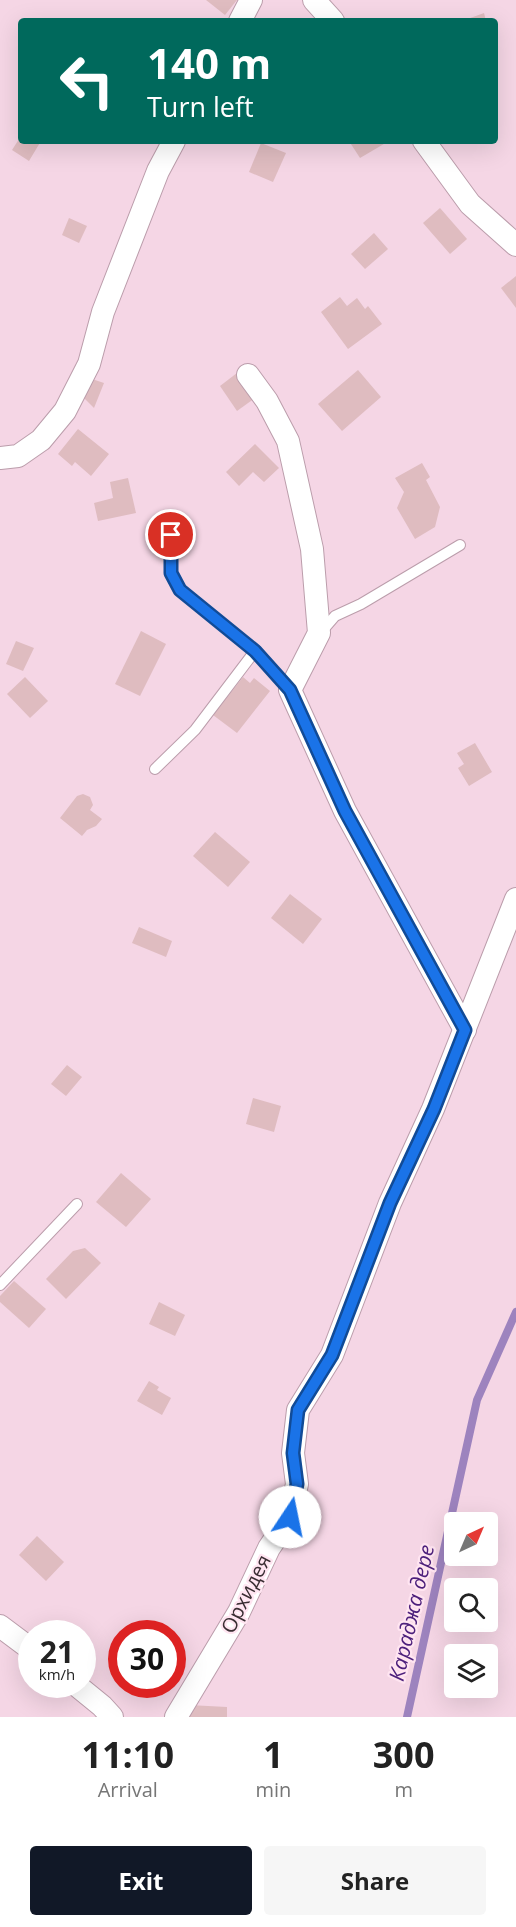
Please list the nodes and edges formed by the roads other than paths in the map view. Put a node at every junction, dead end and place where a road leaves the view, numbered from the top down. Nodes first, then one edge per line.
1 (251, 0) edge
2 (314, 0) edge
3 (242, 18) edge
4 (330, 18) edge
5 (172, 144) edge
6 (426, 144) edge
7 (516, 245) edge
8 (248, 375) dead end
9 (0, 458) edge
10 (171, 535) dead end
11 (460, 546) dead end
12 (319, 633) junction
13 (255, 651) junction
14 (290, 690) junction
15 (155, 769) dead end
16 (516, 900) edge
17 (465, 1030) junction
18 (77, 1204) dead end
19 (0, 1286) edge
20 (0, 1626) edge
21 (18, 1640) edge
22 (92, 1698) edge
23 (112, 1717) edge
24 (176, 1717) edge

1 - 3 street
2 - 4 street
5 - 9 street
6 - 7 street
8 - 12 street
10 - 13 lane
11 - 12 lane
12 - 14 street
13 - 14 lane
13 - 15 lane
14 - 17 street
16 - 17 street, Орхидея
17 - 24 street, Орхидея
18 - 19 lane
20 - 21 street
22 - 23 street

